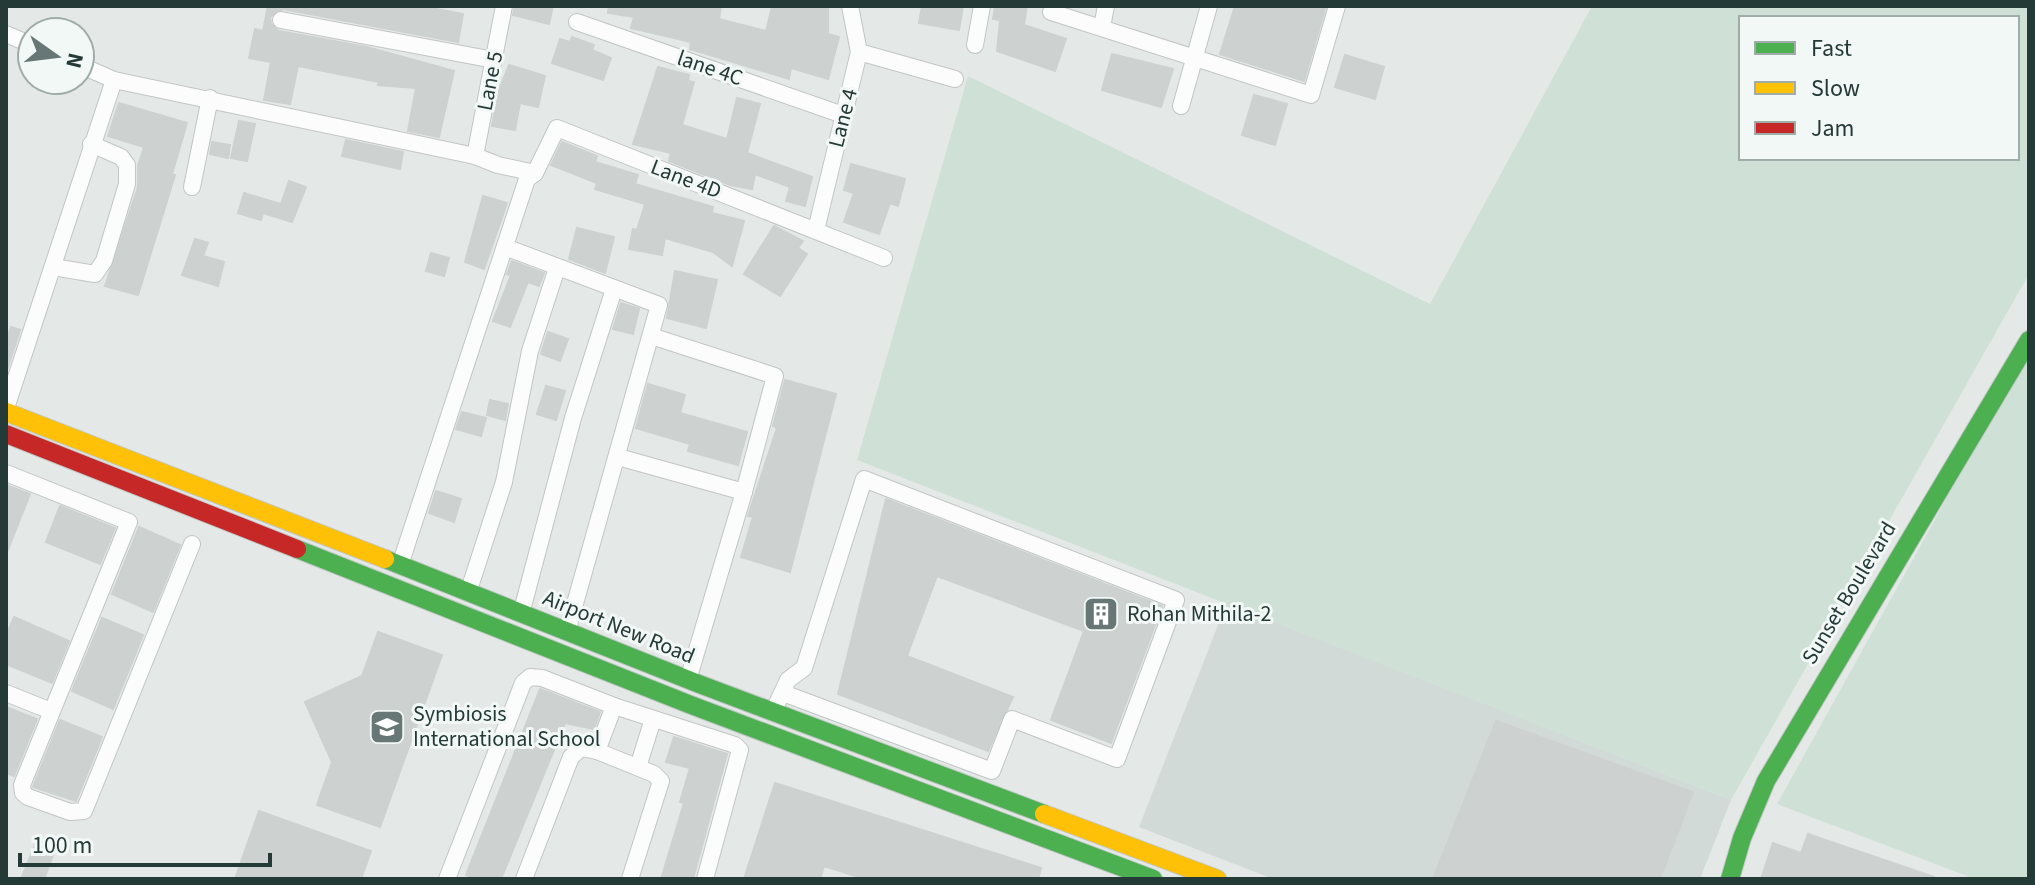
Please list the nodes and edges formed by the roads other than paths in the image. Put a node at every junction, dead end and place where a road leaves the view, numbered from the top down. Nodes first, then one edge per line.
1 (504, 6) edge
2 (850, 6) edge
3 (982, 6) edge
4 (1106, 6) edge
5 (1209, 6) edge
6 (1337, 6) edge
7 (1051, 12) dead end
8 (281, 20) dead end
9 (577, 22) dead end
10 (1102, 27) junction
11 (975, 45) dead end
12 (859, 52) junction
13 (1194, 57) junction
14 (494, 60) junction
15 (96, 72) edge
16 (955, 79) dead end
17 (114, 80) junction
18 (210, 98) junction
19 (1181, 106) dead end
20 (843, 115) junction
21 (91, 144) junction
22 (475, 156) junction
23 (535, 173) junction
24 (192, 187) dead end
25 (816, 230) junction
26 (505, 247) junction
27 (884, 258) dead end
28 (53, 267) junction
29 (557, 268) junction
30 (614, 289) junction
31 (651, 336) junction
32 (2029, 340) edge
33 (6, 410) edge
34 (6, 434) edge
35 (618, 457) junction
36 (6, 473) edge
37 (744, 492) junction
38 (192, 544) dead end
39 (400, 565) junction
40 (468, 593) junction
41 (521, 614) junction
42 (567, 632) junction
43 (688, 680) junction
44 (6, 693) edge
45 (783, 693) junction
46 (614, 706) junction
47 (51, 711) junction
48 (773, 712) junction
49 (653, 719) junction
50 (597, 751) junction
51 (638, 767) junction
52 (14, 782) edge
53 (447, 879) edge
54 (524, 879) edge
55 (630, 879) edge
56 (705, 879) edge
57 (1153, 879) edge
58 (1217, 879) edge
59 (1730, 879) edge

1 - 14 street, Lane 5
2 - 12 street, Lane 4
3 - 11 street
4 - 10 street
5 - 13 street
6 - 13 street
7 - 10 street
8 - 14 street
9 - 20 street, lane 4C
10 - 13 street
12 - 16 street
12 - 20 street, Lane 4
13 - 19 street
14 - 22 street, Lane 5
15 - 17 street
17 - 18 street
17 - 21 street
18 - 22 street
18 - 24 street
20 - 25 street, Lane 4
21 - 28 street
21 - 28 street
22 - 23 street
23 - 25 street, Lane 4D
23 - 26 street
25 - 27 street
26 - 29 street
26 - 39 street
28 - 33 street
29 - 30 street
29 - 40 street
30 - 31 street
30 - 41 street
31 - 35 street
31 - 37 street
32 - 59 main road, Sunset Boulevard
33 - 39 main road, Airport New Road
34 - 57 main road, Airport New Road
35 - 37 street
35 - 42 street
36 - 47 street
37 - 43 street
38 - 52 street
39 - 40 main road, Airport New Road
40 - 41 main road, Airport New Road
41 - 42 main road, Airport New Road
42 - 43 main road, Airport New Road
43 - 48 main road, Airport New Road
44 - 47 street
45 - 45 street
45 - 48 street
46 - 49 street
46 - 50 street
46 - 53 street
47 - 52 street
48 - 58 main road, Airport New Road
49 - 51 street
49 - 56 street
50 - 51 street
50 - 54 street
51 - 55 street

